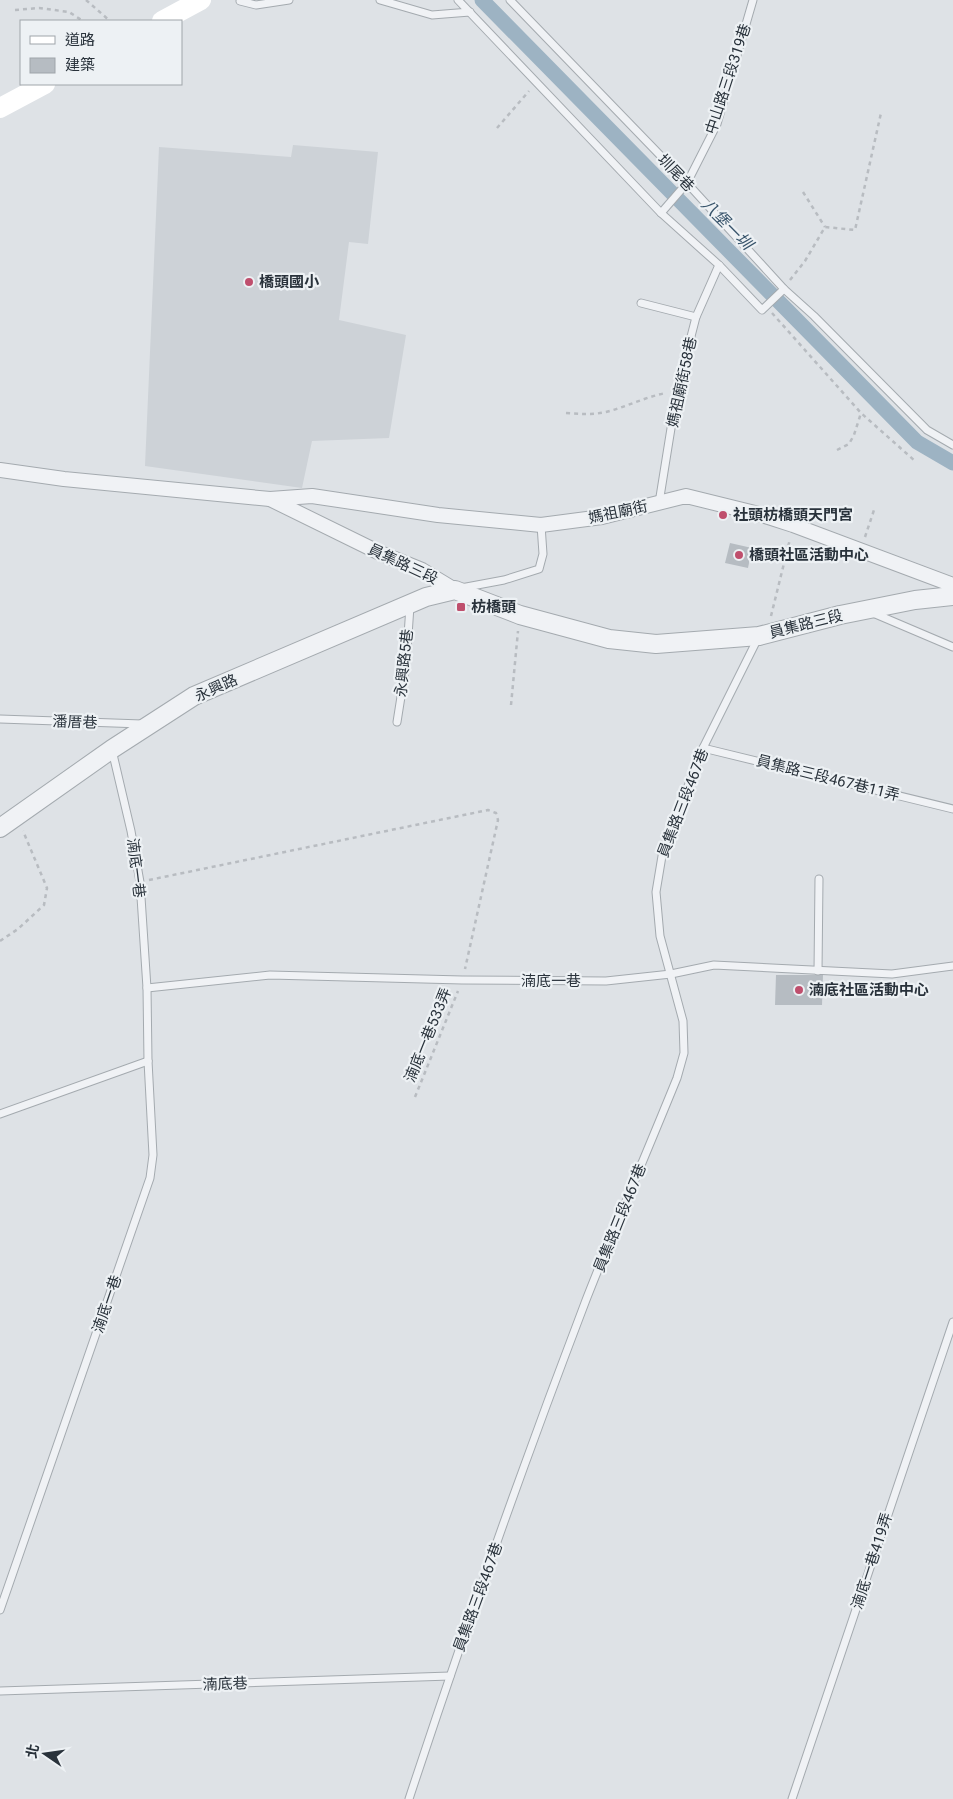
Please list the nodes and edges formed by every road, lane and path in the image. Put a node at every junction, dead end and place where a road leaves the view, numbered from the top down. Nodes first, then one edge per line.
1 (86, 0) edge
2 (201, 0) edge
3 (289, 0) edge
4 (380, 0) edge
5 (458, 0) edge
6 (510, 0) edge
7 (753, 0) edge
8 (240, 1) edge
9 (15, 10) dead end
10 (470, 12) junction
11 (81, 20) edge
12 (109, 20) edge
13 (164, 20) edge
14 (537, 82) junction
15 (43, 85) edge
16 (0, 108) edge
17 (881, 113) dead end
18 (497, 128) dead end
19 (687, 183) junction
20 (803, 192) dead end
21 (661, 212) junction
22 (825, 227) junction
23 (719, 265) junction
24 (784, 289) junction
25 (641, 303) dead end
26 (762, 310) junction
27 (696, 317) junction
28 (678, 391) junction
29 (566, 413) dead end
30 (861, 413) junction
31 (953, 445) edge
32 (837, 450) dead end
33 (915, 461) dead end
34 (0, 470) edge
35 (270, 499) junction
36 (659, 504) junction
37 (874, 510) dead end
38 (541, 525) junction
39 (793, 525) junction
40 (860, 551) junction
41 (953, 585) edge
42 (454, 590) junction
43 (953, 596) edge
44 (410, 604) junction
45 (865, 610) junction
46 (520, 615) junction
47 (759, 636) junction
48 (953, 647) edge
49 (511, 705) dead end
50 (0, 719) edge
51 (397, 722) dead end
52 (150, 725) junction
53 (703, 748) junction
54 (112, 750) junction
55 (953, 809) edge
56 (17, 816) junction
57 (0, 828) edge
58 (820, 879) dead end
59 (140, 882) junction
60 (0, 941) edge
61 (953, 966) edge
62 (818, 971) junction
63 (671, 974) junction
64 (462, 980) junction
65 (147, 988) junction
66 (148, 1061) junction
67 (415, 1097) dead end
68 (0, 1114) edge
69 (953, 1322) edge
70 (0, 1610) edge
71 (450, 1676) junction
72 (0, 1691) edge
73 (409, 1799) edge
74 (792, 1799) edge

1 - 12 path
2 - 13 main road
3 - 8 lane
4 - 10 lane
5 - 10 lane
6 - 19 lane, 圳尾巷
7 - 19 lane, 中山路三段319巷
9 - 11 path
10 - 14 lane
14 - 18 path
14 - 21 lane
15 - 16 main road
17 - 22 path
19 - 21 lane, 中山路三段319巷
19 - 24 lane, 圳尾巷
20 - 22 path
21 - 23 lane
22 - 24 path
23 - 26 lane
23 - 27 lane, 媽祖廟街58巷
24 - 26 lane
24 - 31 lane, 圳尾巷
25 - 27 lane
26 - 30 path
27 - 28 lane, 媽祖廟街58巷
28 - 29 path
28 - 36 lane, 媽祖廟街58巷
30 - 32 path
30 - 33 path
34 - 35 street, 員集路三段
35 - 38 street, 媽祖廟街
35 - 42 street, 員集路三段
36 - 38 street, 媽祖廟街
36 - 39 street, 媽祖廟街
37 - 40 path
38 - 42 lane
39 - 40 street, 媽祖廟街
39 - 47 path
40 - 41 street, 媽祖廟街
42 - 44 street, 永興路
42 - 46 street, 員集路三段
43 - 45 street, 員集路三段
44 - 51 lane, 永興路5巷
44 - 52 street, 永興路
45 - 47 street, 員集路三段
45 - 48 lane
46 - 47 street, 員集路三段
46 - 49 path
47 - 53 lane, 員集路三段467巷
50 - 52 lane, 潘厝巷
52 - 54 street, 永興路
53 - 55 lane, 員集路三段467巷11弄
53 - 63 lane, 員集路三段467巷
54 - 56 street, 永興路
54 - 59 lane, 湳底一巷
56 - 57 street, 永興路
56 - 60 path
58 - 62 lane
59 - 64 path, 湳底一巷533弄
59 - 65 lane, 湳底一巷
61 - 62 lane, 湳底一巷
62 - 63 lane, 湳底一巷
63 - 64 lane, 湳底一巷
63 - 71 lane, 員集路三段467巷
64 - 65 lane, 湳底一巷
64 - 67 path, 湳底一巷533弄
65 - 66 lane, 湳底一巷
66 - 68 lane
66 - 70 lane, 湳底一巷
69 - 74 lane, 湳底一巷419弄
71 - 72 lane, 湳底巷
71 - 73 lane, 員集路三段467巷

